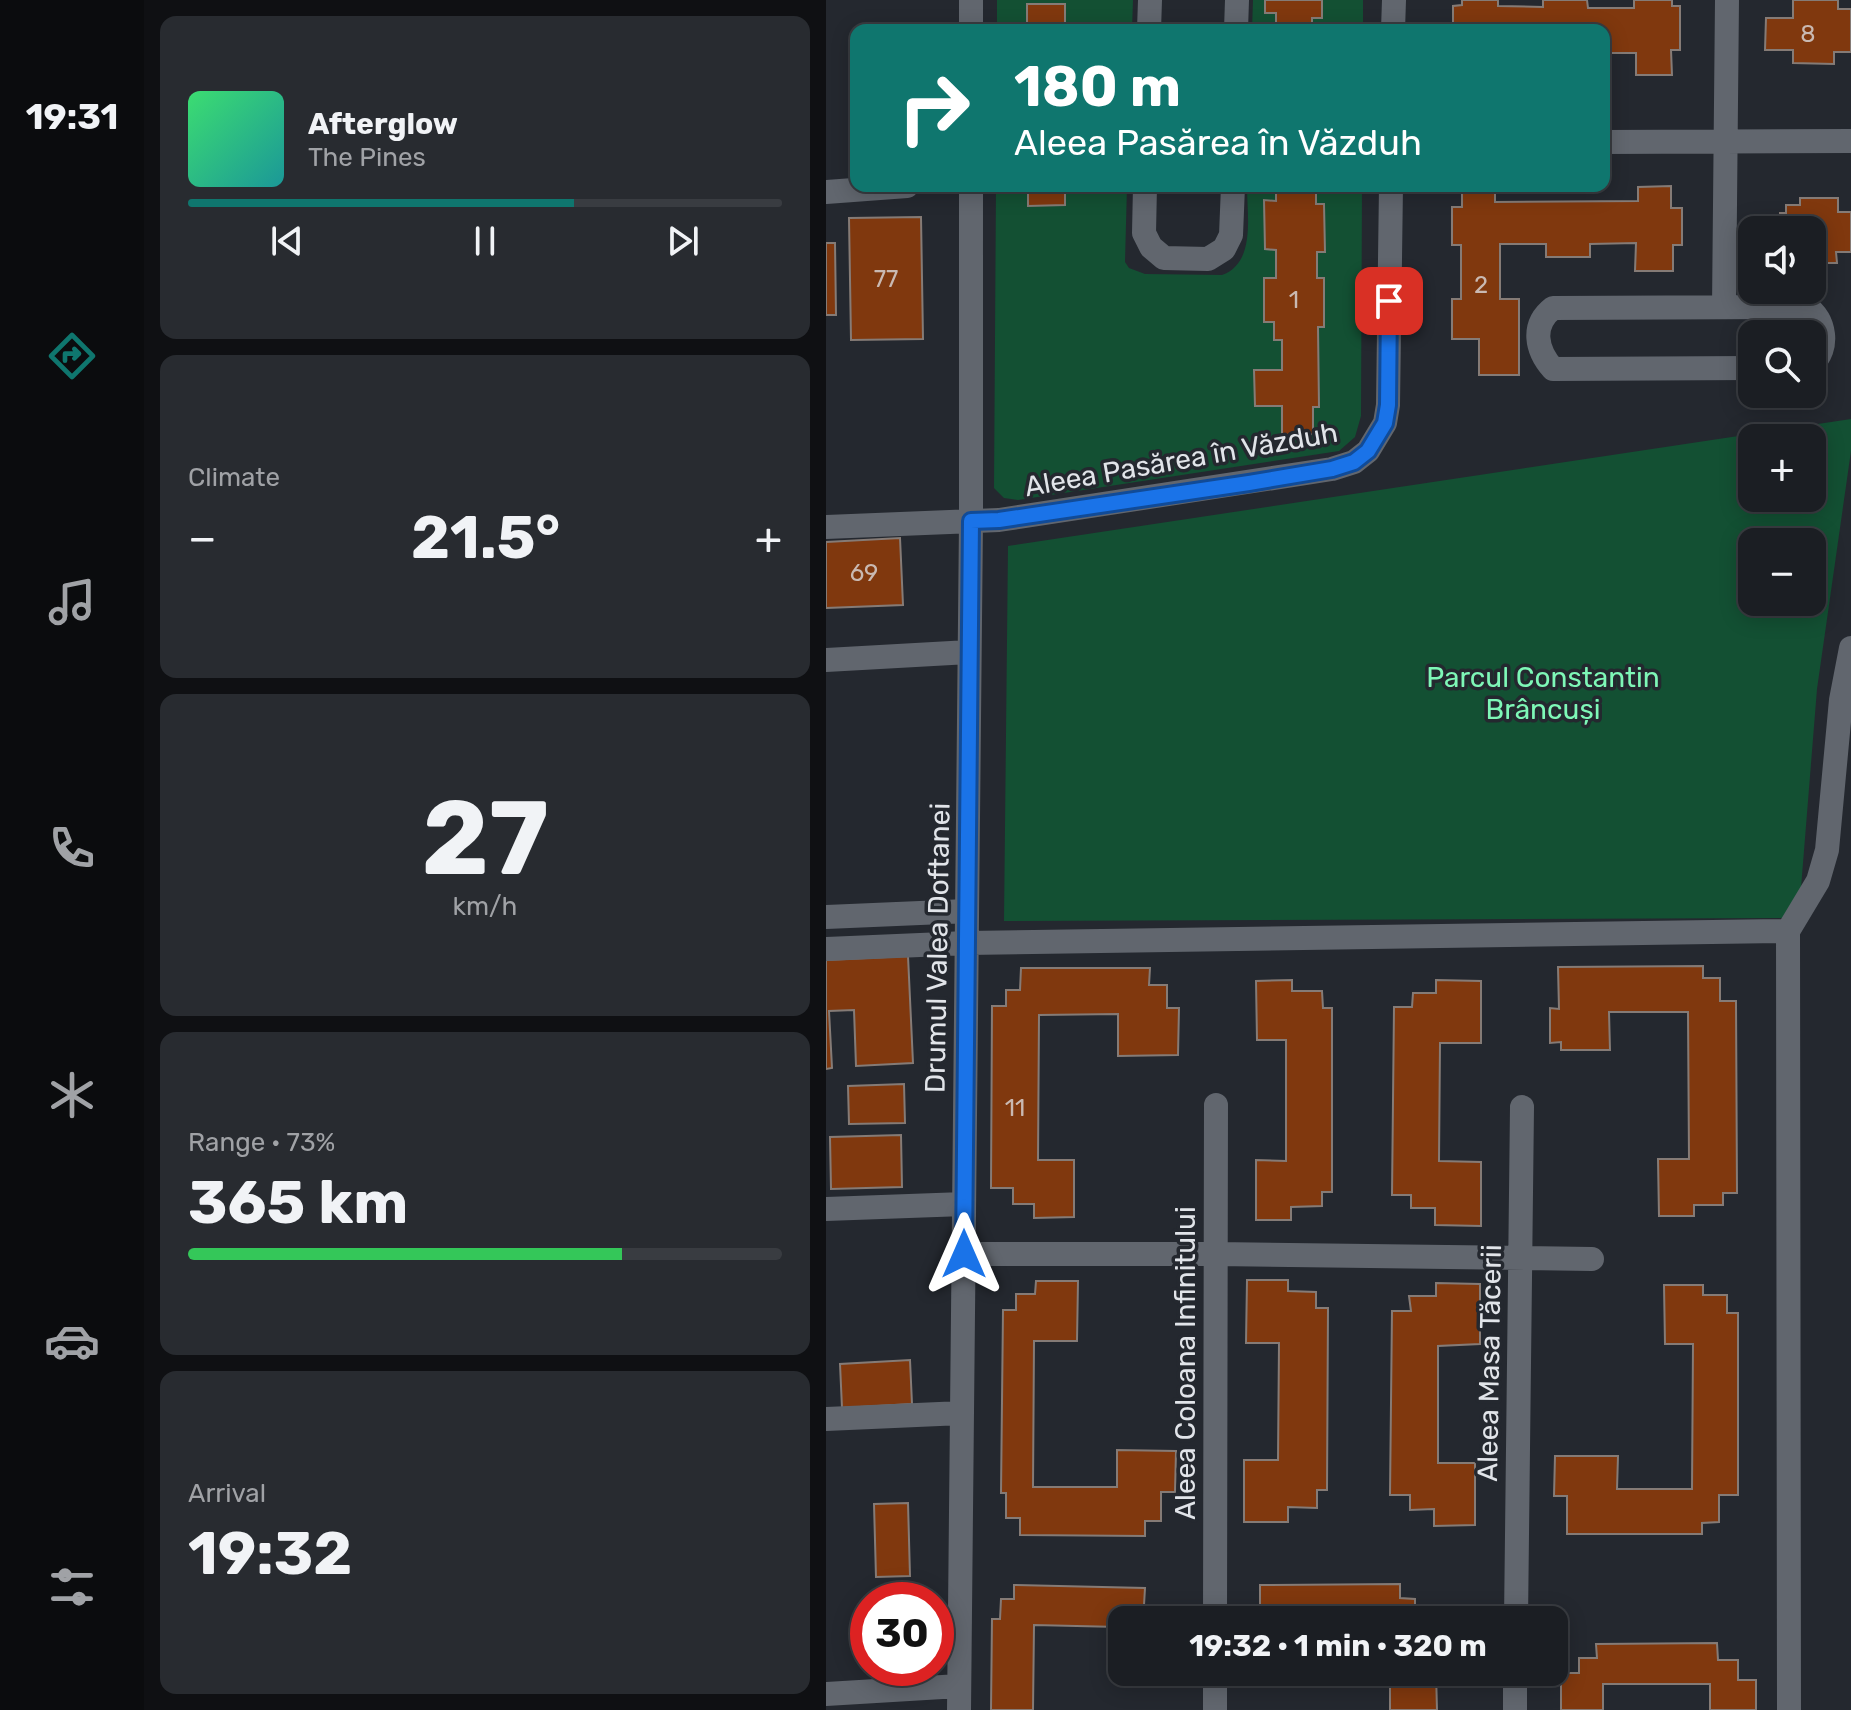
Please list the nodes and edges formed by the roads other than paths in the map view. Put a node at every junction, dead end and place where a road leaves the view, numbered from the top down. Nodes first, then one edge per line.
1 (971, 0) edge
2 (1150, 0) edge
3 (1237, 0) edge
4 (1394, 0) edge
5 (1727, 0) edge
6 (971, 24) edge
7 (1149, 24) edge
8 (1236, 24) edge
9 (1393, 24) edge
10 (1725, 141) junction
11 (1851, 141) edge
12 (1610, 142) edge
13 (850, 190) edge
14 (826, 192) edge
15 (971, 192) edge
16 (1145, 192) edge
17 (1233, 192) edge
18 (1391, 192) edge
19 (1724, 307) junction
20 (1819, 320) edge
21 (1738, 368) edge
22 (971, 521) junction
23 (826, 527) edge
24 (1851, 648) edge
25 (969, 652) junction
26 (826, 660) edge
27 (967, 911) junction
28 (826, 917) edge
29 (1788, 931) junction
30 (967, 943) junction
31 (826, 949) edge
32 (1216, 1105) dead end
33 (1522, 1107) dead end
34 (964, 1204) junction
35 (826, 1209) edge
36 (964, 1254) junction
37 (1216, 1254) junction
38 (1520, 1259) junction
39 (1592, 1259) dead end
40 (962, 1413) junction
41 (826, 1419) edge
42 (1215, 1606) edge
43 (1516, 1606) edge
44 (1215, 1686) edge
45 (1515, 1686) edge
46 (826, 1694) edge
47 (959, 1698) edge
48 (1215, 1710) edge
49 (1515, 1710) edge
50 (1789, 1710) edge

1 - 6 street
2 - 7 street
3 - 8 street
4 - 9 street
5 - 10 street
10 - 11 street
10 - 12 street
10 - 19 street
13 - 14 street
15 - 22 street, Drumul Valea Doftanei
16 - 17 street
18 - 22 street, Aleea Pasărea în Văzduh
19 - 20 street
19 - 21 street
22 - 23 street, Aleea Pasărea în Văzduh
22 - 25 street, Drumul Valea Doftanei
24 - 29 street
25 - 26 street
25 - 27 street, Drumul Valea Doftanei
27 - 28 street
27 - 30 street, Drumul Valea Doftanei
29 - 30 street
29 - 50 street
30 - 31 street
30 - 34 street, Drumul Valea Doftanei
32 - 37 street, Aleea Coloana Infinitului
33 - 38 street, Aleea Masa Tăcerii
34 - 35 street
34 - 36 street, Drumul Valea Doftanei
36 - 37 street
36 - 40 street, Drumul Valea Doftanei
37 - 38 street
37 - 42 street, Aleea Coloana Infinitului
38 - 39 street
38 - 43 street, Aleea Masa Tăcerii
40 - 41 street
40 - 47 street, Drumul Valea Doftanei
44 - 48 street
45 - 49 street
46 - 47 street

